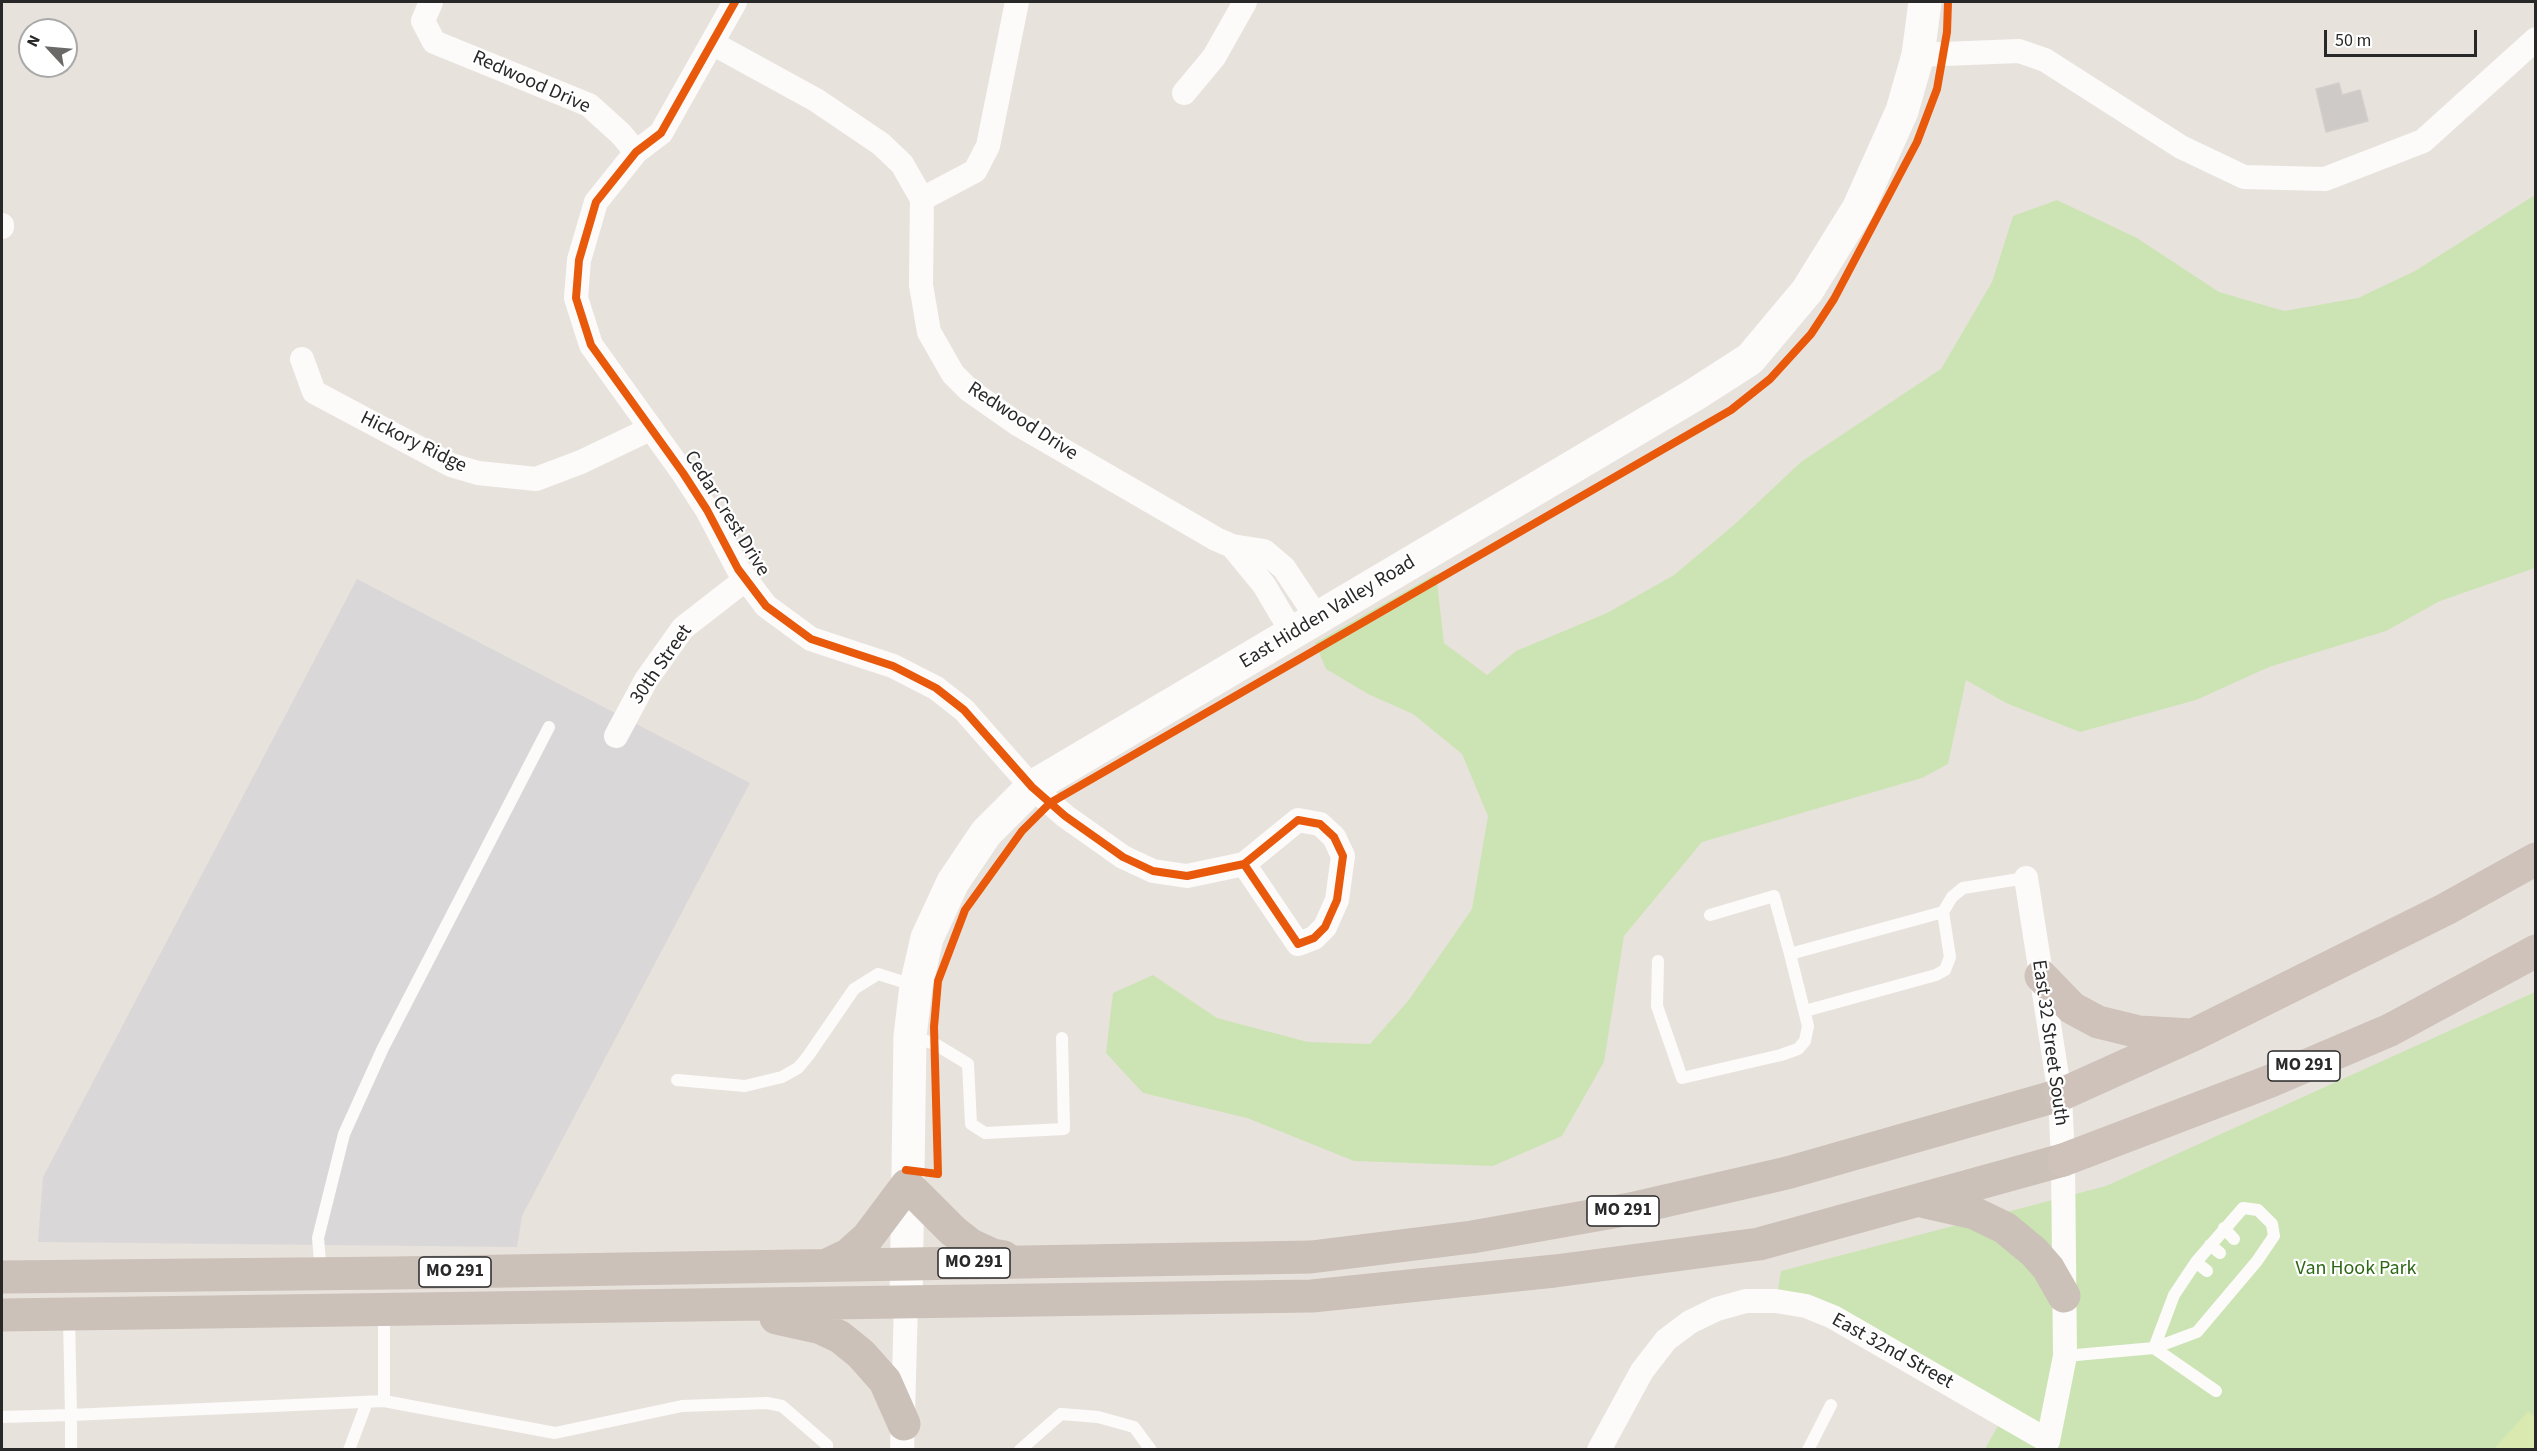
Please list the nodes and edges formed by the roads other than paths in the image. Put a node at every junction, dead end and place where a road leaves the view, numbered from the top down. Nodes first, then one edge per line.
1 (735, 2) edge
2 (1017, 2) edge
3 (1245, 2) edge
4 (1925, 2) edge
5 (427, 11) edge
6 (2535, 39) edge
7 (712, 43) junction
8 (1918, 55) junction
9 (1184, 93) dead end
10 (636, 152) junction
11 (922, 198) junction
12 (302, 359) dead end
13 (650, 429) junction
14 (746, 579) junction
15 (1306, 626) junction
16 (549, 727) dead end
17 (616, 736) dead end
18 (1032, 787) junction
19 (2535, 859) edge
20 (1244, 864) junction
21 (2026, 878) joint
22 (1943, 912) junction
23 (1710, 915) dead end
24 (2535, 951) edge
25 (1790, 954) junction
26 (1658, 961) dead end
27 (2041, 976) junction
28 (916, 986) junction
29 (1805, 1011) junction
30 (2193, 1035) junction
31 (910, 1036) junction
32 (1062, 1038) dead end
33 (677, 1080) dead end
34 (2060, 1095) junction
35 (2063, 1160) junction
36 (907, 1185) junction
37 (1920, 1201) junction
38 (2224, 1228) junction
39 (2234, 1239) dead end
40 (2210, 1245) junction
41 (2063, 1246) joint
42 (2220, 1254) dead end
43 (1041, 1262) junction
44 (2196, 1262) junction
45 (908, 1264) junction
46 (827, 1265) junction
47 (2206, 1271) dead end
48 (321, 1274) junction
49 (2, 1277) edge
50 (2064, 1296) junction
51 (906, 1304) junction
52 (710, 1306) junction
53 (384, 1310) junction
54 (69, 1315) junction
55 (2, 1316) edge
56 (2154, 1348) junction
57 (2066, 1356) junction
58 (2216, 1391) dead end
59 (384, 1401) junction
60 (367, 1402) junction
61 (1831, 1405) dead end
62 (71, 1415) junction
63 (2, 1417) edge
64 (903, 1437) edge
65 (71, 1449) edge
66 (349, 1449) edge
67 (827, 1449) edge
68 (1020, 1449) edge
69 (1151, 1449) edge
70 (1599, 1449) edge
71 (1808, 1449) edge

1 - 7 street, Cedar Crest Drive
2 - 11 street
3 - 9 street
4 - 8 main road, East Hidden Valley Road
5 - 10 street, Redwood Drive
6 - 8 street
7 - 10 street, Cedar Crest Drive
7 - 11 street, Redwood Drive
8 - 15 main road, East Hidden Valley Road
10 - 13 street, Cedar Crest Drive
11 - 15 street, Redwood Drive
12 - 13 street, Hickory Ridge
13 - 14 street, Cedar Crest Drive
14 - 17 street, 30th Street
14 - 18 street, Cedar Crest Drive
15 - 18 main road, East Hidden Valley Road
16 - 48 lane
18 - 20 street, Cedar Crest Drive
18 - 28 main road, East Hidden Valley Road
19 - 30 highway, MO 291
20 - 20 street
21 - 22 lane
21 - 27 street, East 32 Street South
22 - 25 lane
22 - 29 lane
23 - 25 lane
24 - 35 highway, MO 291
25 - 29 lane
26 - 29 lane
27 - 30 highway
27 - 34 street, East 32 Street South
28 - 31 main road, East Hidden Valley Road
28 - 33 lane
30 - 34 highway, MO 291
31 - 32 lane
31 - 36 main road, East Hidden Valley Road
34 - 35 street, East 32 Street South
34 - 43 highway, MO 291
35 - 37 highway, MO 291
35 - 41 street, East 32 Street South
36 - 43 highway
36 - 45 main road, East Hidden Valley Road
36 - 46 highway
37 - 50 highway
37 - 51 highway, MO 291
38 - 39 lane
38 - 40 lane
38 - 56 lane
40 - 42 lane
40 - 44 lane
41 - 50 street, East 32nd Street
43 - 45 highway, MO 291
44 - 47 lane
44 - 56 lane
45 - 46 highway, MO 291
45 - 51 main road, East Hidden Valley Road
46 - 48 highway, MO 291
48 - 49 highway, MO 291
50 - 57 street, East 32nd Street
51 - 52 highway, MO 291
51 - 64 street
52 - 53 highway, MO 291
52 - 64 highway
53 - 54 highway, MO 291
53 - 59 lane
54 - 55 highway, MO 291
54 - 62 lane
56 - 57 lane
56 - 58 lane
57 - 70 street, East 32nd Street
59 - 60 lane
59 - 67 lane
60 - 62 lane
60 - 66 lane
61 - 71 lane
62 - 63 lane
62 - 65 lane
68 - 69 lane

